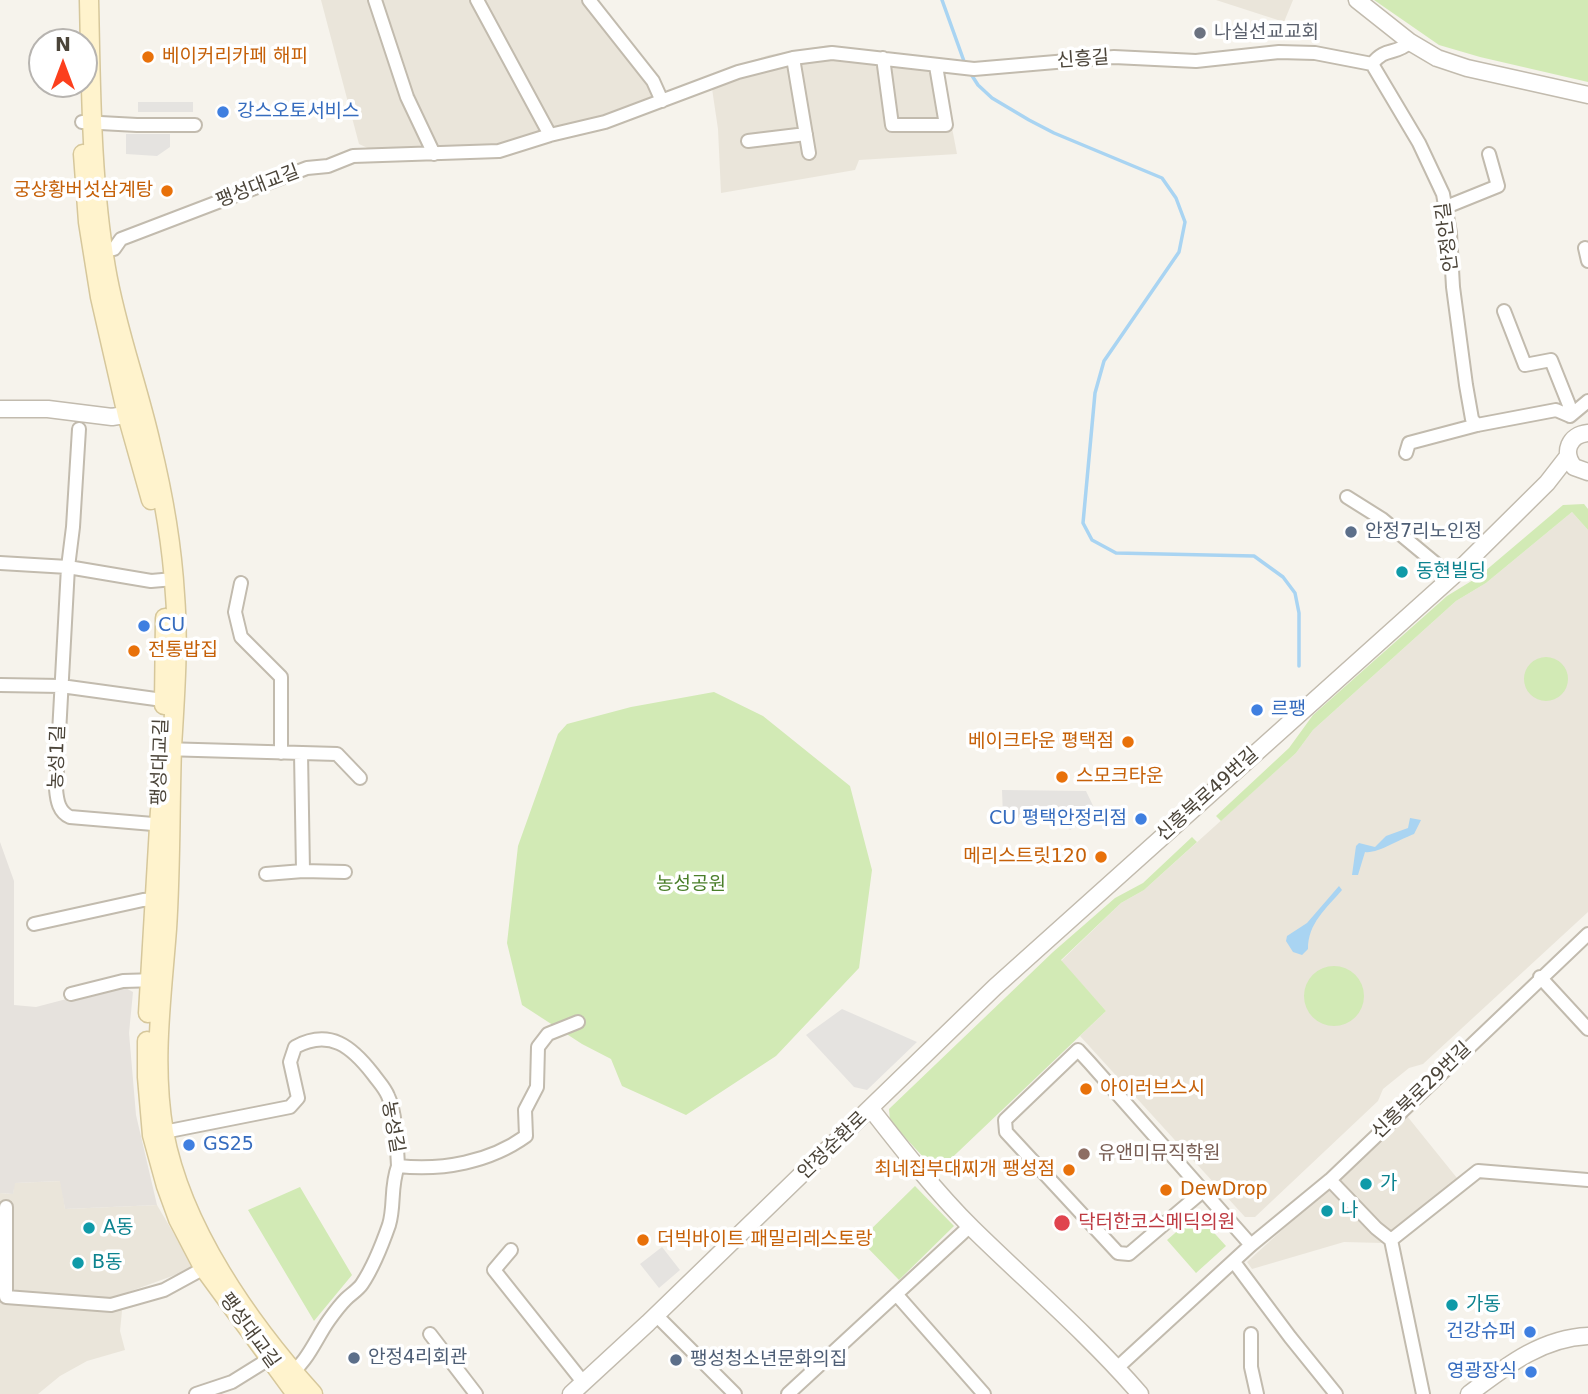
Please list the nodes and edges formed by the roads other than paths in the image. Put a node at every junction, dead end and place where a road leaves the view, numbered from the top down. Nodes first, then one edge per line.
1 (78, 0) edge
2 (89, 0) edge
3 (375, 0) edge
4 (477, 0) edge
5 (589, 0) edge
6 (1356, 0) edge
7 (79, 28) edge
8 (1410, 43) junction
9 (793, 58) junction
10 (883, 58) junction
11 (1372, 64) junction
12 (936, 66) junction
13 (1588, 95) edge
14 (83, 98) edge
15 (662, 101) junction
16 (87, 123) junction
17 (195, 125) dead end
18 (806, 134) junction
19 (550, 135) junction
20 (748, 141) dead end
21 (809, 153) dead end
22 (434, 154) junction
23 (1489, 154) dead end
24 (1446, 207) junction
25 (99, 253) junction
26 (1504, 312) dead end
27 (1588, 401) edge
28 (0, 410) edge
29 (135, 413) junction
30 (1569, 415) junction
31 (1477, 425) junction
32 (79, 429) dead end
33 (1583, 434) edge
34 (1406, 453) dead end
35 (1568, 456) junction
36 (1584, 471) edge
37 (1547, 483) junction
38 (1347, 497) dead end
39 (0, 563) edge
40 (68, 567) junction
41 (1452, 577) junction
42 (168, 580) junction
43 (241, 583) dead end
44 (0, 685) edge
45 (61, 686) junction
46 (169, 701) junction
47 (168, 749) junction
48 (281, 753) junction
49 (301, 753) junction
50 (360, 778) dead end
51 (165, 825) junction
52 (303, 871) junction
53 (345, 872) dead end
54 (266, 874) dead end
55 (160, 899) junction
56 (34, 923) dead end
57 (1588, 934) edge
58 (1540, 977) junction
59 (155, 980) junction
60 (71, 994) dead end
61 (578, 1022) dead end
62 (1588, 1029) edge
63 (871, 1109) junction
64 (158, 1134) junction
65 (398, 1166) junction
66 (1330, 1180) junction
67 (1588, 1180) edge
68 (1203, 1191) junction
69 (6, 1207) dead end
70 (970, 1226) junction
71 (1391, 1240) junction
72 (1251, 1245) junction
73 (511, 1250) dead end
74 (1234, 1262) junction
75 (208, 1263) junction
76 (896, 1294) junction
77 (656, 1315) junction
78 (430, 1334) dead end
79 (1251, 1334) dead end
80 (1588, 1336) edge
81 (269, 1359) junction
82 (1117, 1368) junction
83 (288, 1375) junction
84 (583, 1382) junction
85 (196, 1394) edge
86 (296, 1394) edge
87 (313, 1394) edge
88 (476, 1394) edge
89 (571, 1394) edge
90 (734, 1394) edge
91 (788, 1394) edge
92 (984, 1394) edge
93 (1140, 1394) edge
94 (1257, 1394) edge
95 (1336, 1394) edge
96 (1423, 1394) edge
97 (1469, 1394) edge

1 - 7 main road
2 - 16 main road
3 - 22 street
4 - 19 street
5 - 15 street
6 - 8 street
8 - 11 street
8 - 13 street
9 - 10 street, 신흥길
9 - 15 street, 팽성대교길
9 - 18 street
10 - 12 street, 신흥길
10 - 12 street
11 - 12 street, 신흥길
11 - 24 street, 안정안길
14 - 16 main road, 팽성대교길
15 - 19 street, 팽성대교길
16 - 17 street
16 - 25 main road, 팽성대교길
18 - 20 street
18 - 21 street
19 - 22 street, 팽성대교길
22 - 25 street, 팽성대교길
23 - 24 street
24 - 31 street, 안정안길
25 - 29 main road, 팽성대교길
26 - 30 street
27 - 30 street
28 - 29 street
29 - 42 main road, 팽성대교길
30 - 31 street
30 - 33 street
31 - 34 street
32 - 40 street, 농성1길
33 - 35 street, 신흥북로49번길
35 - 36 street
35 - 37 street, 신흥북로49번길
36 - 37 street
37 - 41 street, 신흥북로49번길
38 - 41 street
39 - 40 street
40 - 42 street
40 - 45 street, 농성1길
41 - 63 street, 신흥북로49번길
42 - 46 main road, 팽성대교길
43 - 48 street
44 - 45 street
45 - 46 street
45 - 51 street, 농성1길
46 - 47 main road, 팽성대교길
47 - 48 street
47 - 51 main road, 팽성대교길
48 - 49 street
49 - 50 street
49 - 52 street
51 - 55 main road, 팽성대교길
52 - 53 street
52 - 54 street
55 - 56 street
55 - 59 main road, 팽성대교길
57 - 58 street, 신흥북로29번길
58 - 62 street
58 - 66 street, 신흥북로29번길
59 - 60 street
59 - 64 main road, 팽성대교길
61 - 65 street, 농성길
63 - 70 street, 안정순환로
63 - 77 street, 안정순환로
64 - 65 street, 농성길
64 - 75 main road, 팽성대교길
65 - 83 street
66 - 71 street
66 - 72 street, 신흥북로29번길
67 - 71 street
68 - 68 street
68 - 72 street
69 - 75 street
70 - 76 street
70 - 82 street, 안정순환로
71 - 96 street
72 - 74 street, 신흥북로29번길
73 - 84 street
74 - 82 street, 신흥북로29번길
74 - 95 street
75 - 81 main road, 팽성대교길
75 - 83 main road
76 - 91 street
76 - 92 street
77 - 84 street, 안정순환로
77 - 90 street
78 - 88 street
79 - 94 street
80 - 97 street
81 - 83 main road, 팽성대교길
81 - 85 street
82 - 93 street, 안정순환로
83 - 86 main road, 팽성대교길
83 - 87 main road, 팽성대교길
84 - 89 street, 안정순환로

